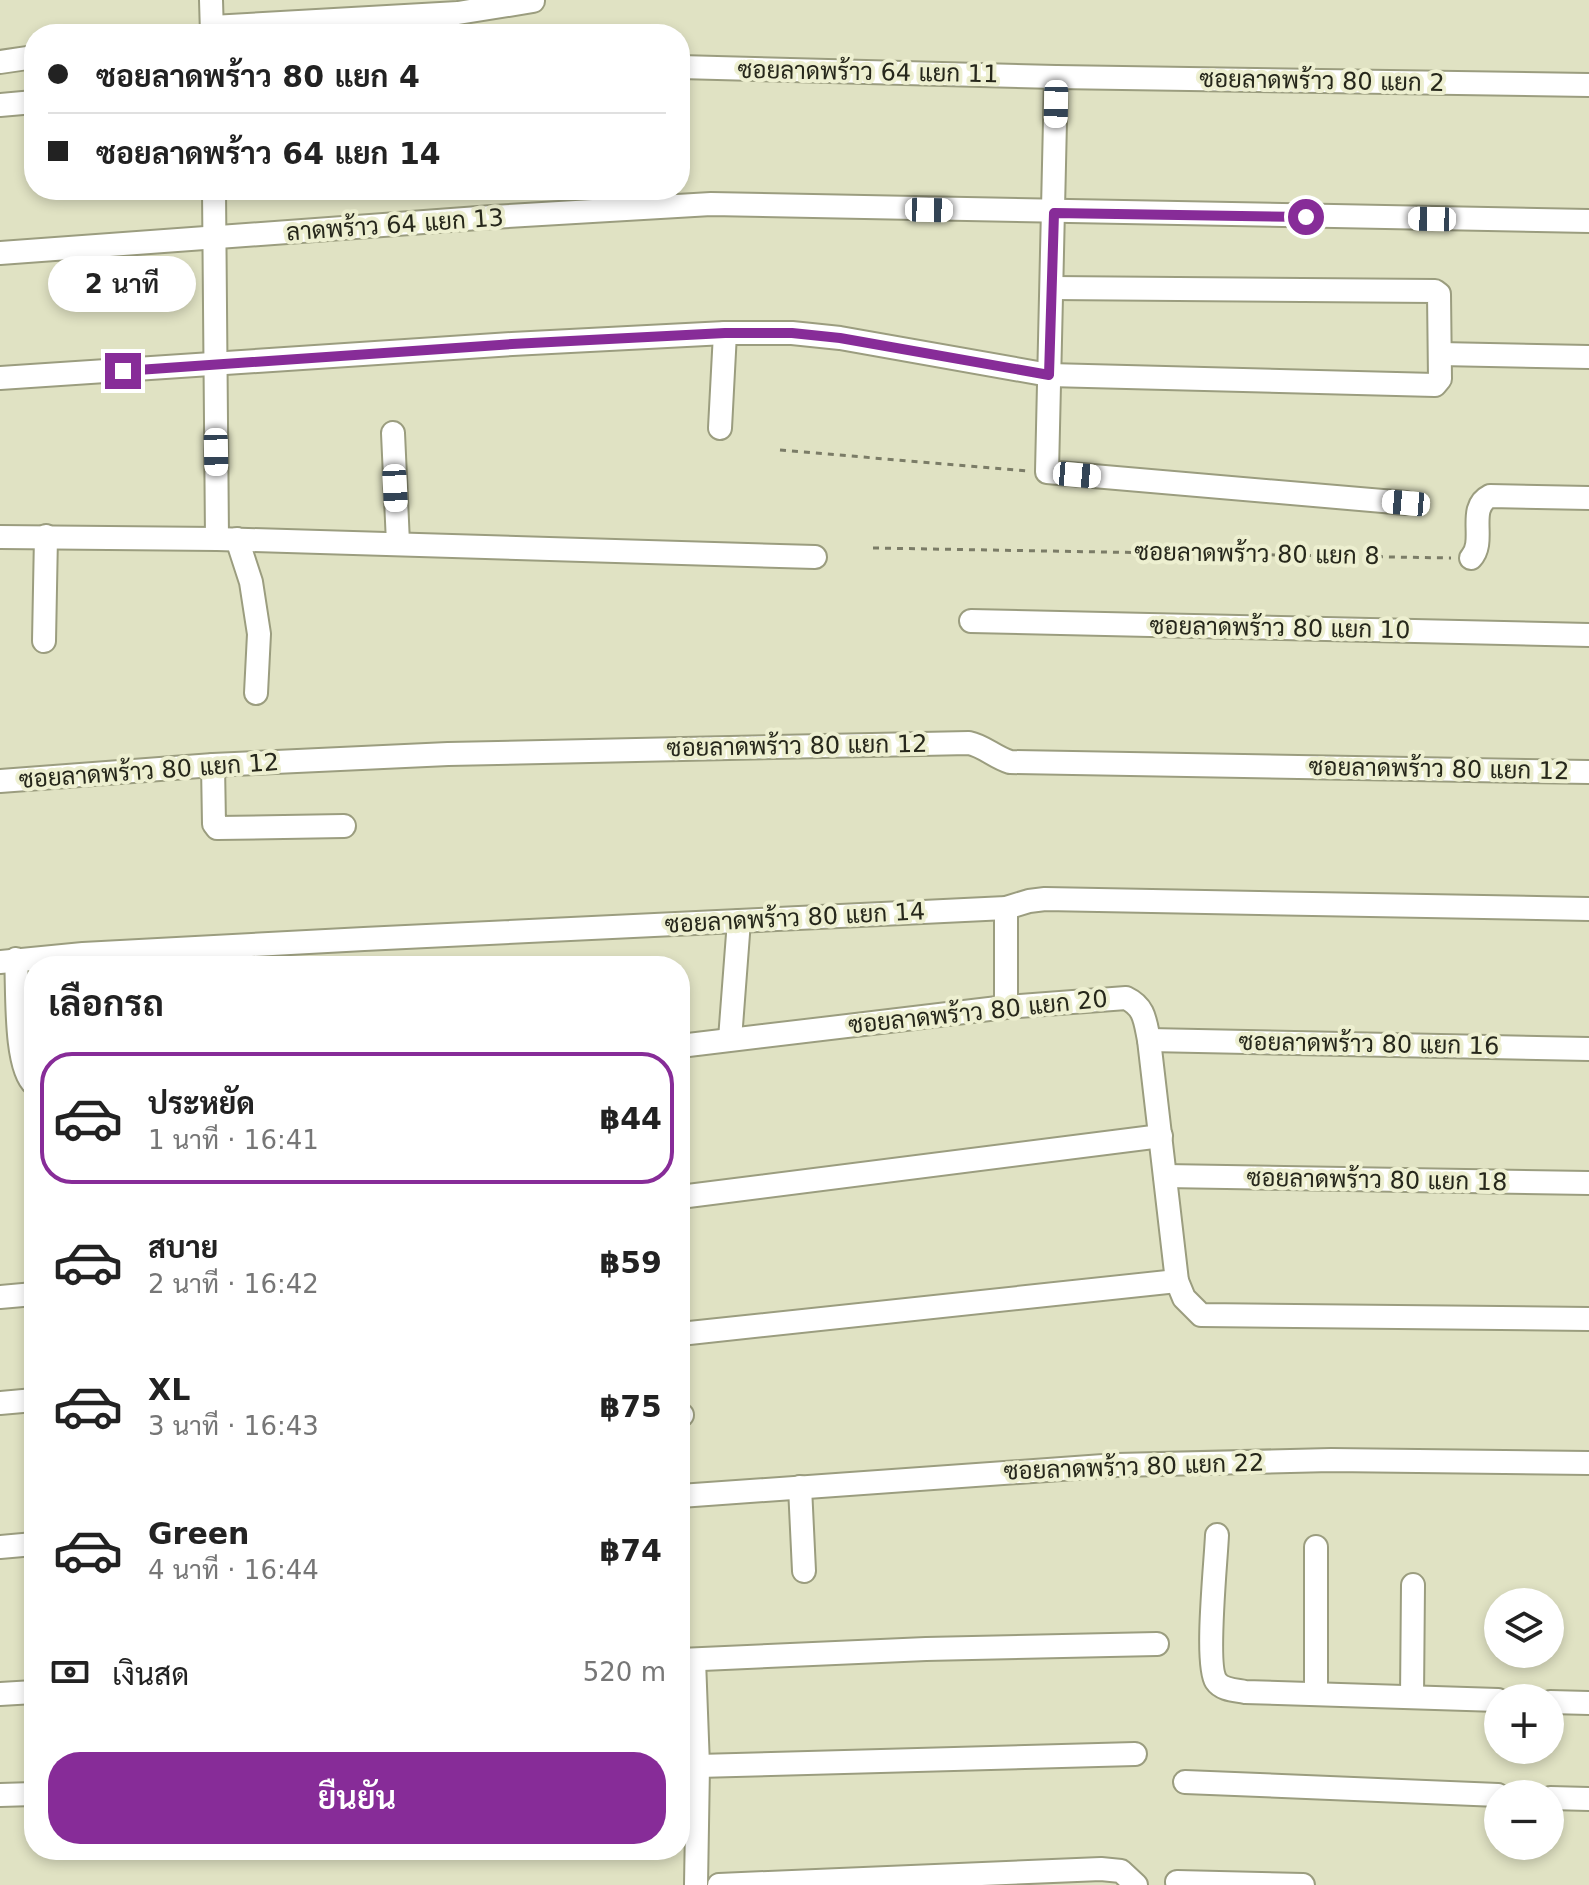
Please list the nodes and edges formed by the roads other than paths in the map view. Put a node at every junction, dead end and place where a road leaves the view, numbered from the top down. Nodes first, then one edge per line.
1 (211, 0) edge
2 (533, 1) edge
3 (212, 24) edge
4 (308, 24) edge
5 (24, 58) edge
6 (0, 62) edge
7 (690, 67) edge
8 (1056, 77) junction
9 (1589, 85) edge
10 (24, 103) edge
11 (0, 105) edge
12 (214, 200) edge
13 (1054, 213) junction
14 (1589, 221) edge
15 (215, 238) junction
16 (0, 253) edge
17 (1052, 288) junction
18 (725, 333) junction
19 (1440, 354) junction
20 (1589, 357) edge
21 (215, 365) junction
22 (1049, 375) junction
23 (0, 378) edge
24 (720, 428) dead end
25 (393, 433) dead end
26 (1589, 498) edge
27 (1406, 503) dead end
28 (46, 536) junction
29 (0, 537) edge
30 (227, 539) junction
31 (398, 543) junction
32 (815, 557) dead end
33 (1471, 558) road end
34 (971, 621) dead end
35 (1589, 635) edge
36 (44, 641) dead end
37 (256, 693) dead end
38 (213, 765) junction
39 (1589, 772) edge
40 (0, 781) edge
41 (344, 826) dead end
42 (1006, 908) junction
43 (1589, 909) edge
44 (739, 921) junction
45 (151, 956) edge
46 (8, 960) edge
47 (1006, 1007) junction
48 (730, 1039) junction
49 (1149, 1040) junction
50 (690, 1045) edge
51 (1589, 1049) edge
52 (24, 1065) edge
53 (1161, 1136) junction
54 (1165, 1176) junction
55 (1589, 1183) edge
56 (690, 1196) edge
57 (1177, 1281) junction
58 (24, 1295) edge
59 (0, 1297) edge
60 (1589, 1319) edge
61 (690, 1333) edge
62 (24, 1401) edge
63 (0, 1403) edge
64 (1589, 1463) edge
65 (800, 1487) junction
66 (690, 1495) edge
67 (1217, 1535) dead end
68 (24, 1545) edge
69 (0, 1547) edge
70 (1316, 1547) dead end
71 (804, 1571) dead end
72 (1413, 1585) dead end
73 (1157, 1644) dead end
74 (690, 1660) edge
75 (690, 1689) edge
76 (24, 1693) edge
77 (1316, 1693) junction
78 (0, 1694) edge
79 (1412, 1697) junction
80 (1484, 1700) edge
81 (1564, 1702) edge
82 (1589, 1703) edge
83 (1135, 1754) dead end
84 (698, 1766) junction
85 (1185, 1782) dead end
86 (24, 1794) edge
87 (1484, 1794) edge
88 (0, 1795) edge
89 (1564, 1798) edge
90 (1589, 1799) edge
91 (1177, 1882) dead end
92 (696, 1885) edge
93 (719, 1885) edge
94 (1136, 1885) edge
95 (1303, 1885) edge

1 - 3 street
2 - 4 street
5 - 6 street
7 - 8 street, ซอยลาดพร้าว 64 แยก 11
8 - 9 street, ซอยลาดพร้าว 80 แยก 2
8 - 13 street
10 - 11 street
12 - 15 street
13 - 14 street, ลาดพร้าว 64 แยก 13
13 - 15 street, ลาดพร้าว 64 แยก 13
13 - 17 street
15 - 16 street, ลาดพร้าว 64 แยก 13
15 - 21 street
17 - 19 street
17 - 22 street
18 - 21 street
18 - 22 street
18 - 24 street
19 - 20 street
19 - 22 street
21 - 23 street
21 - 30 street
22 - 27 street
25 - 31 street
26 - 33 street
28 - 29 street
28 - 30 street
28 - 36 street
30 - 31 street
30 - 37 street
31 - 32 street
34 - 35 street, ซอยลาดพร้าว 80 แยก 10
38 - 39 street, ซอยลาดพร้าว 80 แยก 12
38 - 40 street, ซอยลาดพร้าว 80 แยก 12
38 - 41 street
42 - 43 street, ซอยลาดพร้าว 80 แยก 14
42 - 44 street, ซอยลาดพร้าว 80 แยก 14
42 - 47 street
44 - 45 street, ซอยลาดพร้าว 80 แยก 14
44 - 48 street
46 - 52 street
47 - 48 street, ซอยลาดพร้าว 80 แยก 20
47 - 49 street, ซอยลาดพร้าว 80 แยก 20
48 - 50 street, ซอยลาดพร้าว 80 แยก 20
49 - 51 street, ซอยลาดพร้าว 80 แยก 16
49 - 53 street, ซอยลาดพร้าว 80 แยก 20
53 - 54 street, ซอยลาดพร้าว 80 แยก 20
53 - 56 street
54 - 55 street, ซอยลาดพร้าว 80 แยก 18
54 - 57 street, ซอยลาดพร้าว 80 แยก 20
57 - 60 street, ซอยลาดพร้าว 80 แยก 20
57 - 61 street
58 - 59 street
62 - 63 street
64 - 65 street, ซอยลาดพร้าว 80 แยก 22
65 - 66 street, ซอยลาดพร้าว 80 แยก 22
65 - 71 street
67 - 77 street
68 - 69 street
70 - 77 street
72 - 79 street
73 - 74 street
75 - 84 street
76 - 78 street
77 - 79 street
79 - 80 street
81 - 82 street
83 - 84 street
84 - 92 street
85 - 87 street
86 - 88 street
89 - 90 street
91 - 95 street
93 - 94 street

